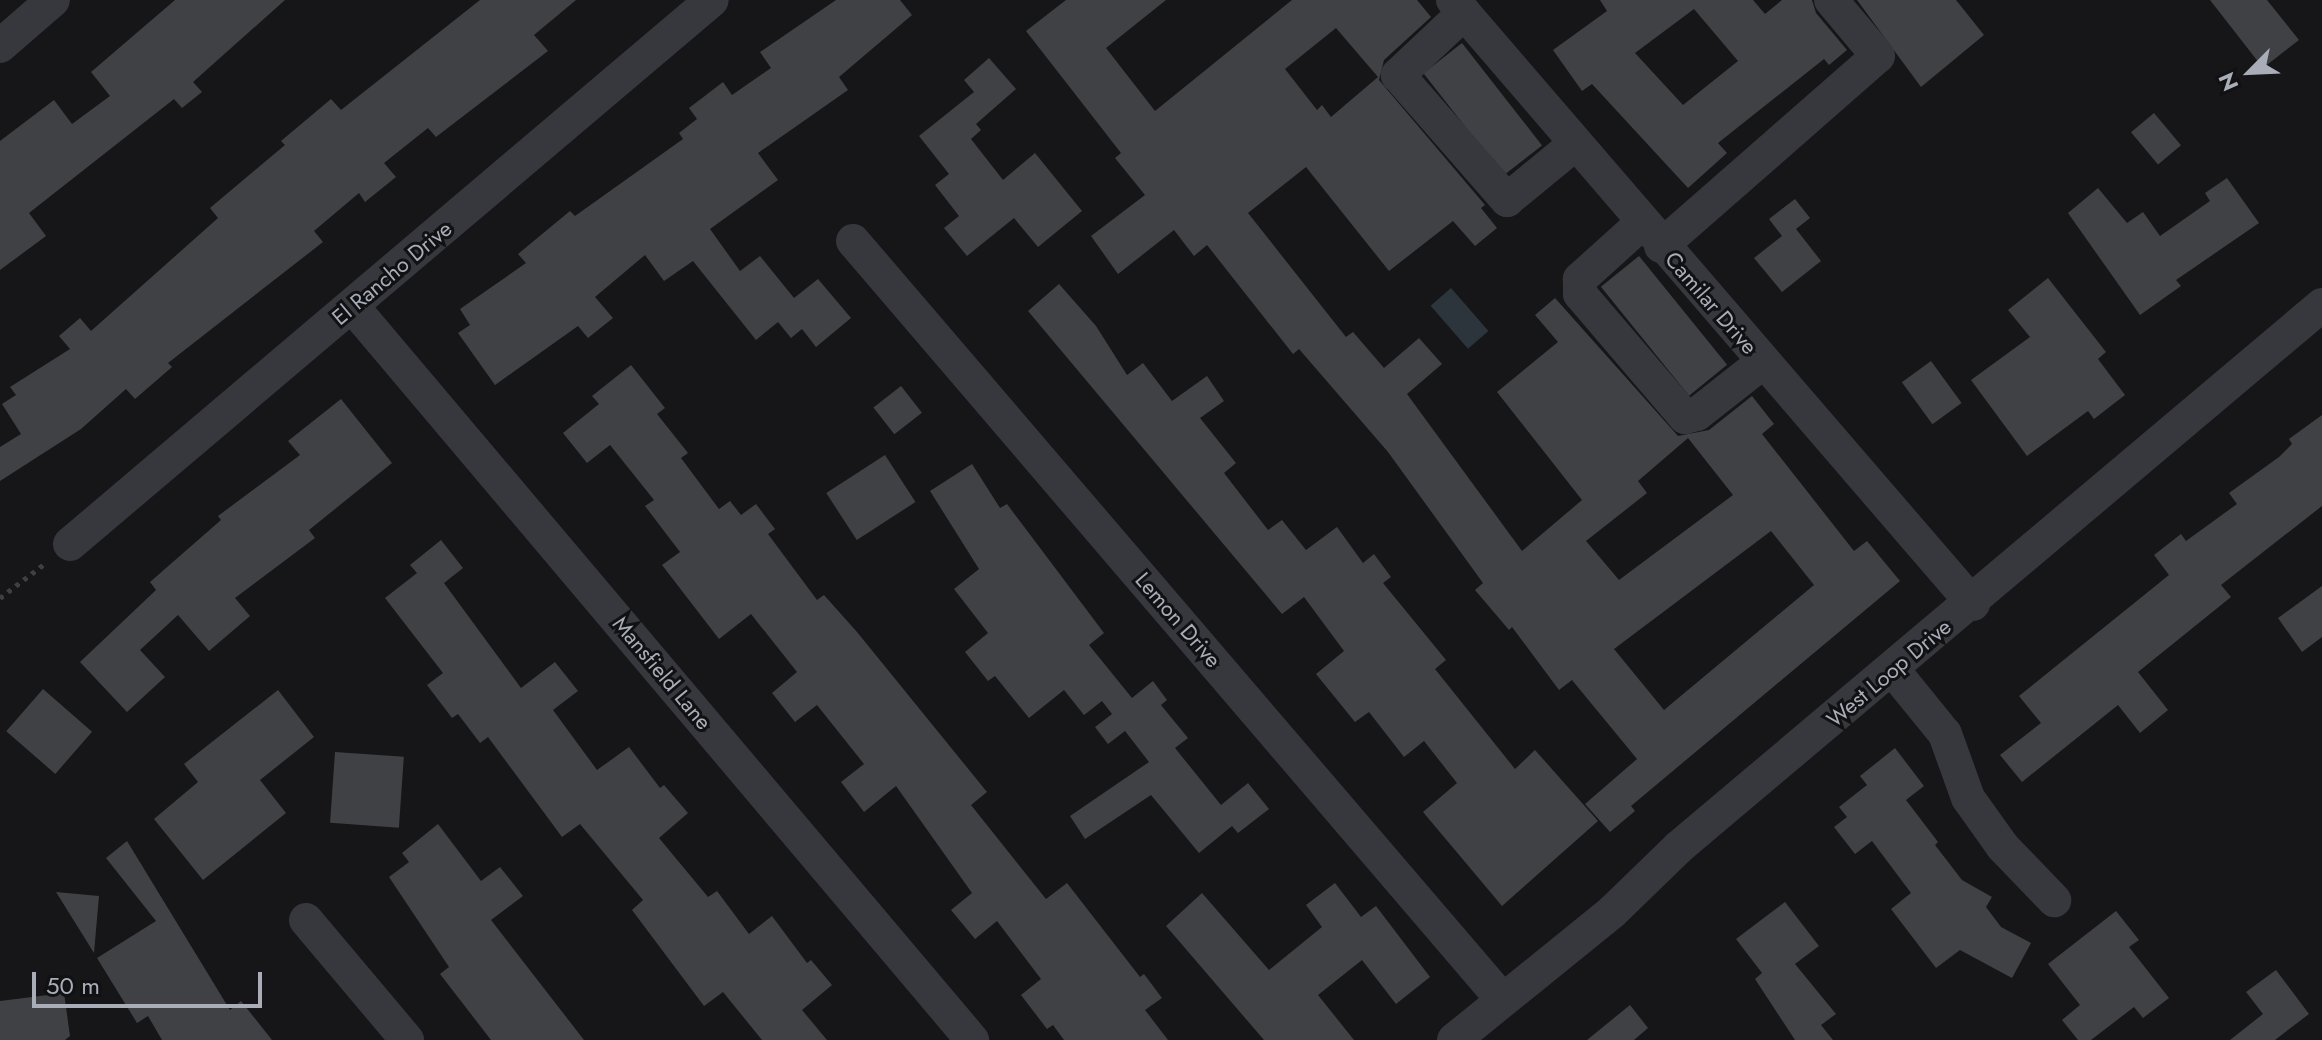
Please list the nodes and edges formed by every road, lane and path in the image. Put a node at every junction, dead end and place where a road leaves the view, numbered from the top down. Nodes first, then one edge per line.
1 (53, 0) edge
2 (712, 0) edge
3 (1831, 0) edge
4 (1458, 6) edge
5 (0, 46) edge
6 (1575, 144) junction
7 (1652, 235) junction
8 (853, 241) dead end
9 (2322, 305) edge
10 (352, 306) junction
11 (1763, 362) junction
12 (70, 544) joint
13 (0, 598) edge
14 (1973, 604) junction
15 (1893, 670) junction
16 (2054, 900) dead end
17 (306, 920) dead end
18 (1502, 999) junction
19 (407, 1040) edge
20 (972, 1040) edge
21 (1454, 1040) edge

1 - 5 street
2 - 10 street, El Rancho Drive
3 - 7 street
4 - 6 street, Camilar Drive
4 - 6 street
6 - 7 street, Camilar Drive
7 - 11 street, Camilar Drive
7 - 11 street
8 - 18 street, Lemon Drive
9 - 14 street, West Loop Drive
10 - 12 street, El Rancho Drive
10 - 20 street, Mansfield Lane
11 - 14 street, Camilar Drive
12 - 13 path
14 - 15 street, West Loop Drive
15 - 16 street
15 - 18 street, West Loop Drive
17 - 19 street
18 - 21 street, West Loop Drive

